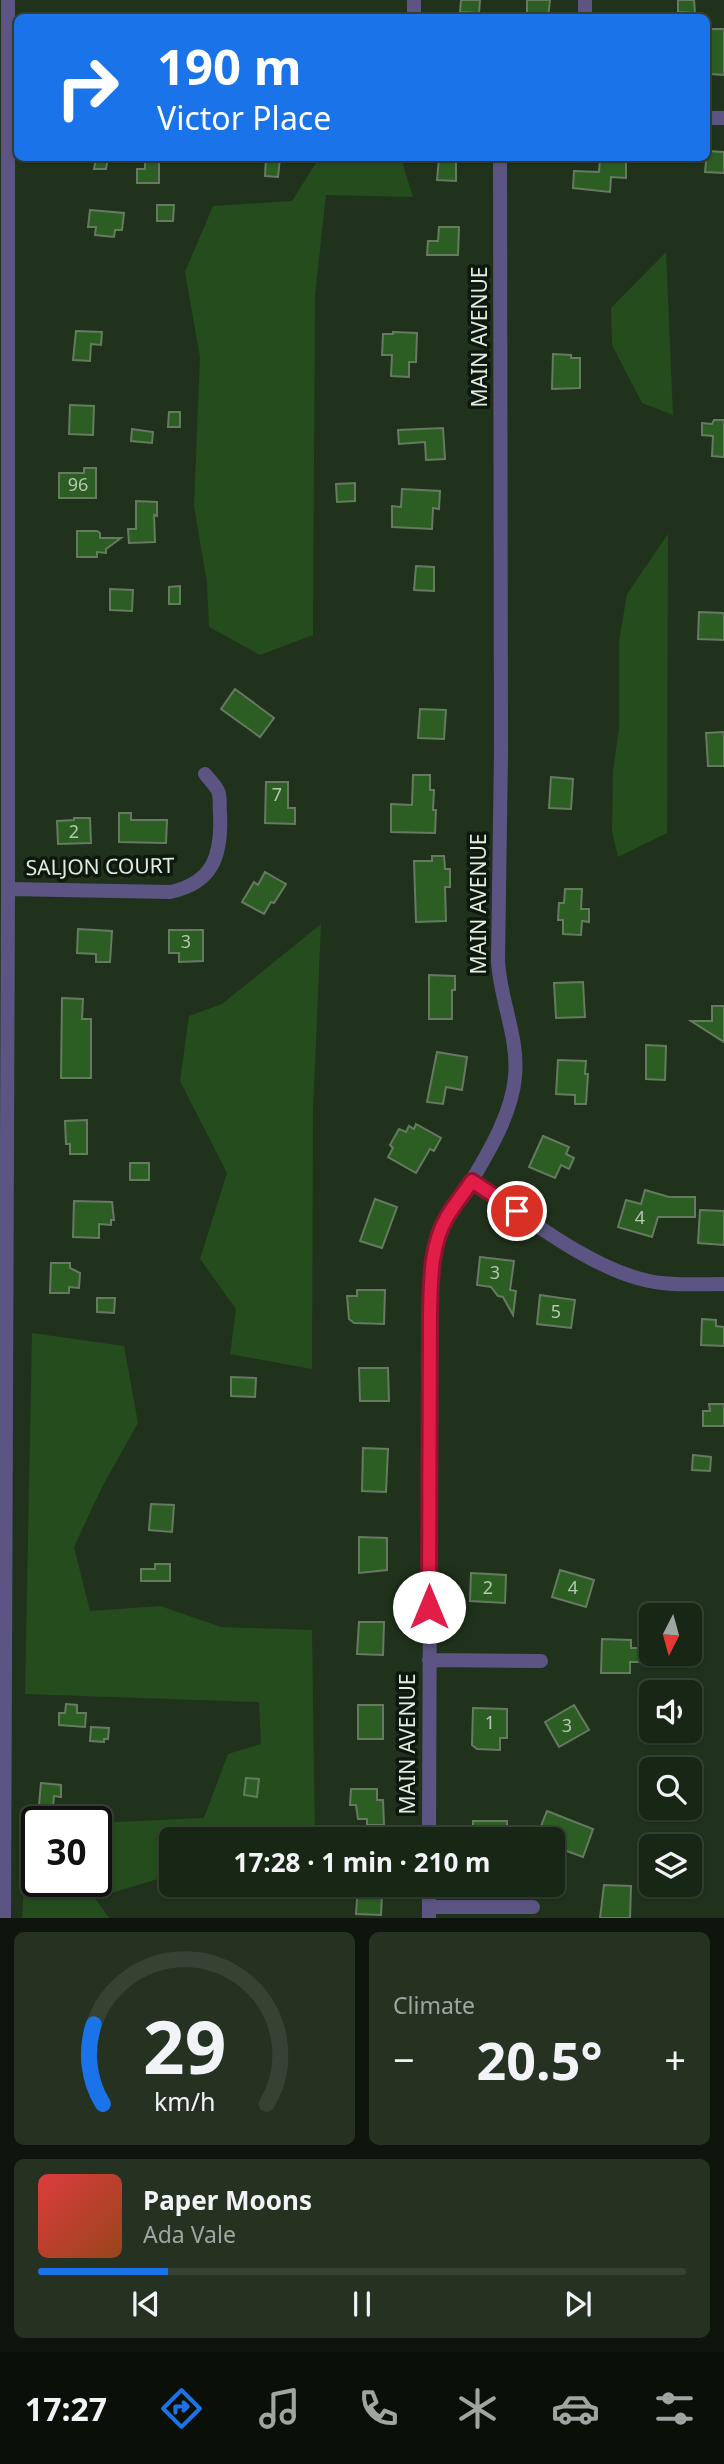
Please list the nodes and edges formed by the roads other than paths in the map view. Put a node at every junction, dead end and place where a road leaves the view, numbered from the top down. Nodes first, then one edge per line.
1 (8, 0) edge
2 (500, 161) edge
3 (205, 774) dead end
4 (8, 889) junction
5 (472, 1181) junction
6 (724, 1284) edge
7 (429, 1660) junction
8 (541, 1661) dead end
9 (429, 1827) edge
10 (533, 1907) dead end
11 (429, 1912) edge
12 (4, 1918) edge

1 - 4 street
2 - 5 street, MAIN AVENUE
3 - 4 street, SALJON COURT
4 - 12 street
5 - 6 street
5 - 7 street, MAIN AVENUE
7 - 8 street
7 - 9 street, MAIN AVENUE
10 - 11 street

